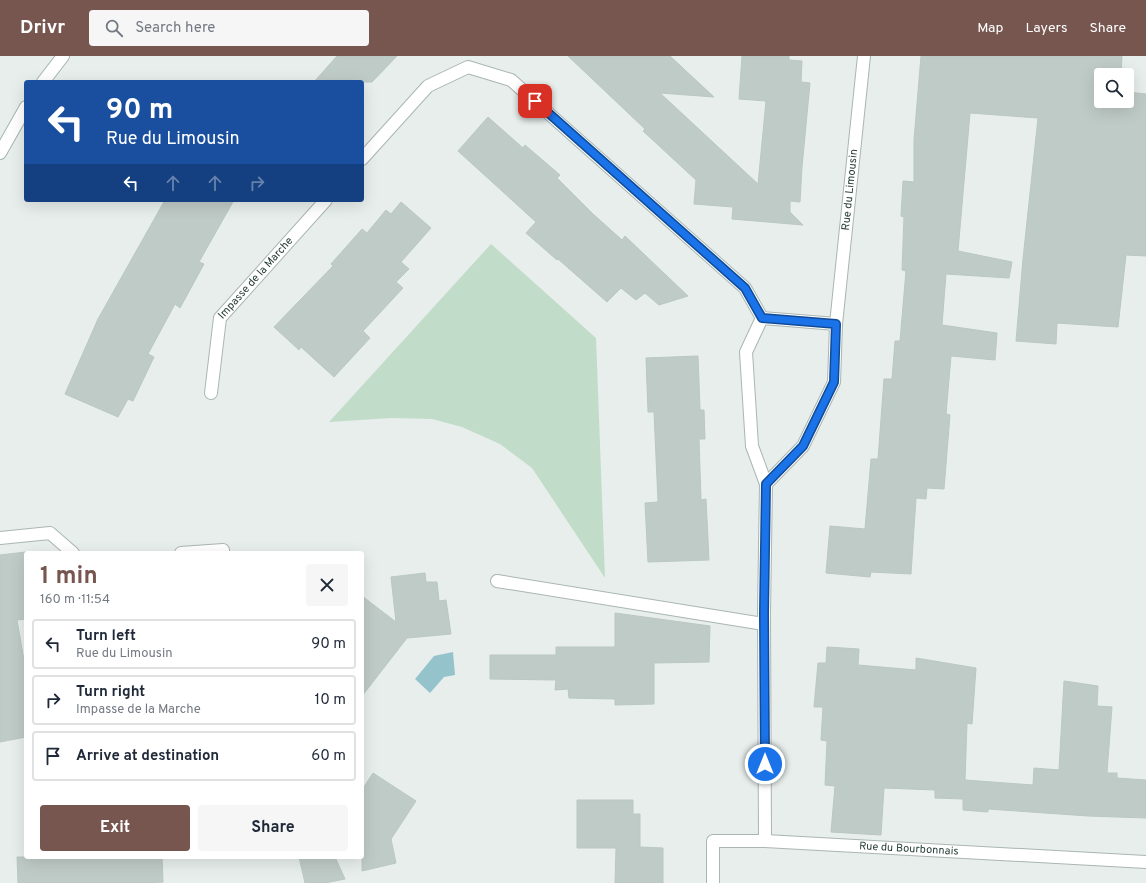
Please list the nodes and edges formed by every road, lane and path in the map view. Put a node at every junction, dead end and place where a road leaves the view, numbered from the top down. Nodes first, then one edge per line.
1 (63, 56) edge
2 (864, 56) edge
3 (45, 80) edge
4 (24, 111) edge
5 (0, 153) edge
6 (364, 158) edge
7 (324, 202) edge
8 (762, 318) junction
9 (836, 324) junction
10 (211, 393) dead end
11 (766, 484) junction
12 (0, 538) edge
13 (71, 551) edge
14 (209, 551) edge
15 (223, 551) edge
16 (497, 581) dead end
17 (764, 624) junction
18 (765, 841) junction
19 (1146, 862) edge
20 (713, 883) edge

1 - 3 street
2 - 9 street, Rue du Limousin
4 - 5 street
6 - 8 street
7 - 10 street, Impasse de la Marche
8 - 9 street
8 - 11 street
9 - 11 street, Rue du Limousin
11 - 17 street
12 - 13 street
14 - 15 street
16 - 17 street
17 - 18 street
18 - 19 street, Rue du Bourbonnais
18 - 20 street, Rue du Bourbonnais

